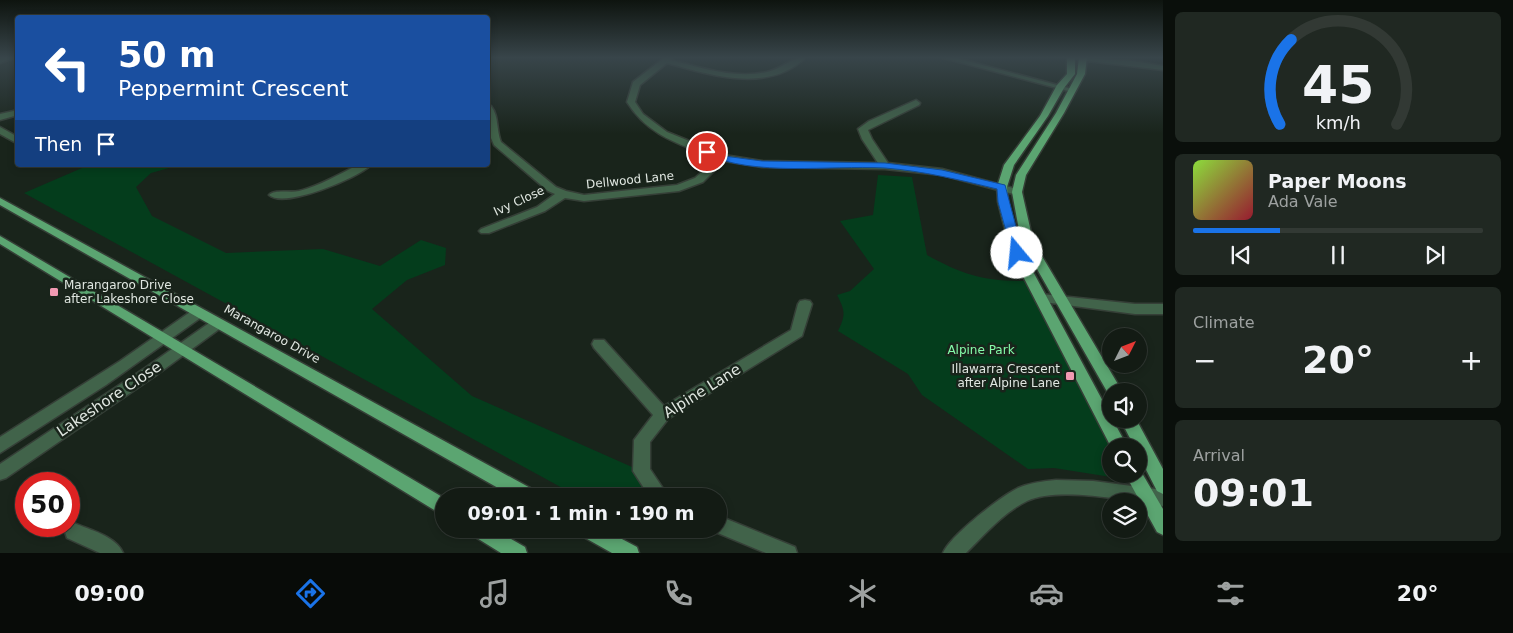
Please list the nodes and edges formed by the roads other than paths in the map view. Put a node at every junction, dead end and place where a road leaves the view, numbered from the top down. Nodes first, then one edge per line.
1 (638, 83) edge
2 (1044, 83) edge
3 (1064, 83) edge
4 (1076, 83) edge
5 (1060, 87) junction
6 (1072, 90) junction
7 (916, 103) dead end
8 (490, 110) edge
9 (15, 113) edge
10 (0, 117) edge
11 (0, 130) edge
12 (15, 139) edge
13 (492, 144) edge
14 (722, 158) junction
15 (885, 166) junction
16 (362, 167) edge
17 (1002, 187) junction
18 (1017, 192) junction
19 (564, 194) junction
20 (274, 195) dead end
21 (0, 201) edge
22 (485, 231) dead end
23 (0, 239) edge
24 (1041, 298) junction
25 (1063, 302) junction
26 (805, 304) dead end
27 (1163, 309) edge
28 (198, 313) junction
29 (217, 324) junction
30 (164, 338) junction
31 (599, 344) dead end
32 (182, 350) junction
33 (1109, 383) edge
34 (662, 415) junction
35 (1133, 428) edge
36 (1115, 438) edge
37 (0, 446) edge
38 (0, 473) edge
39 (1142, 483) edge
40 (1163, 486) edge
41 (514, 488) edge
42 (653, 488) edge
43 (1155, 497) edge
44 (435, 503) edge
45 (1163, 526) edge
46 (727, 528) edge
47 (80, 535) edge
48 (493, 538) edge
49 (602, 538) edge
50 (114, 553) edge
51 (518, 553) edge
52 (630, 553) edge
53 (788, 553) edge
54 (952, 553) edge

1 - 14 street
2 - 5 street
3 - 5 main road
4 - 6 main road
5 - 6 street
5 - 17 main road
6 - 18 main road
7 - 15 street
8 - 13 street, Dellwood Lane
9 - 10 street
11 - 12 street
13 - 19 street, Dellwood Lane
14 - 15 street
14 - 19 street, Dellwood Lane
15 - 17 street
16 - 20 street
17 - 18 street
17 - 24 main road
18 - 25 main road
19 - 22 street, Ivy Close
21 - 28 main road, Marangaroo Drive
23 - 30 main road
24 - 25 street
24 - 36 main road
25 - 27 street
25 - 33 main road
26 - 34 street, Alpine Lane
28 - 29 main road, Marangaroo Drive
28 - 30 street, Lakeshore Close
29 - 32 street, Lakeshore Close
29 - 41 main road, Marangaroo Drive
30 - 32 main road
30 - 37 street, Lakeshore Close
31 - 34 street
32 - 38 street, Lakeshore Close
32 - 44 main road
34 - 42 street, Alpine Lane
35 - 40 main road
39 - 43 main road
43 - 45 main road
43 - 54 street
46 - 53 street
47 - 50 street
48 - 51 main road
49 - 52 main road

